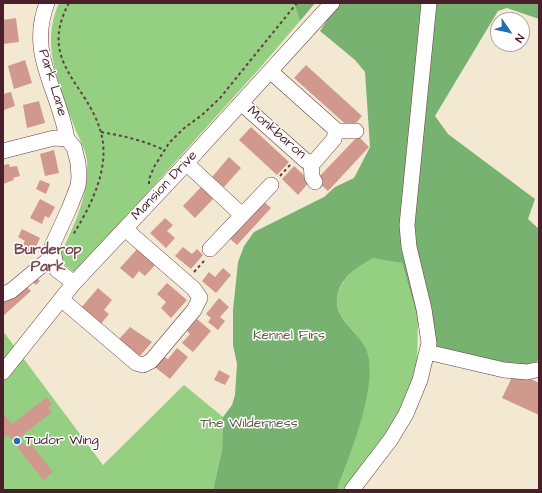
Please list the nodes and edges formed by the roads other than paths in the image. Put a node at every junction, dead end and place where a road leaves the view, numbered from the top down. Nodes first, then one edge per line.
1 (47, 3) edge
2 (332, 3) edge
3 (429, 3) edge
4 (270, 70) junction
5 (241, 103) junction
6 (336, 131) junction
7 (356, 131) dead end
8 (67, 139) junction
9 (3, 151) edge
10 (305, 159) junction
11 (186, 164) junction
12 (315, 182) dead end
13 (271, 185) road end
14 (242, 215) junction
15 (125, 229) junction
16 (210, 249) road end
17 (53, 256) junction
18 (74, 283) junction
19 (3, 294) edge
20 (61, 299) junction
21 (427, 352) junction
22 (536, 370) dead end
23 (3, 372) edge
24 (352, 490) edge

1 - 8 street, Park Lane
2 - 4 street, Mansion Drive
3 - 21 street
4 - 5 street, Mansion Drive
4 - 6 street
5 - 10 street, Monkbaron
5 - 11 street, Mansion Drive
6 - 7 street
6 - 10 street, Monkbaron
8 - 9 street, Park Lane
8 - 17 street, Park Lane
10 - 12 street, Monkbaron
11 - 14 street
11 - 15 street, Mansion Drive
13 - 14 street
14 - 16 street
15 - 18 street, Mansion Drive
15 - 20 street
17 - 18 street
17 - 19 street
18 - 20 street, Mansion Drive
20 - 23 street, Mansion Drive
21 - 22 street
21 - 24 street

